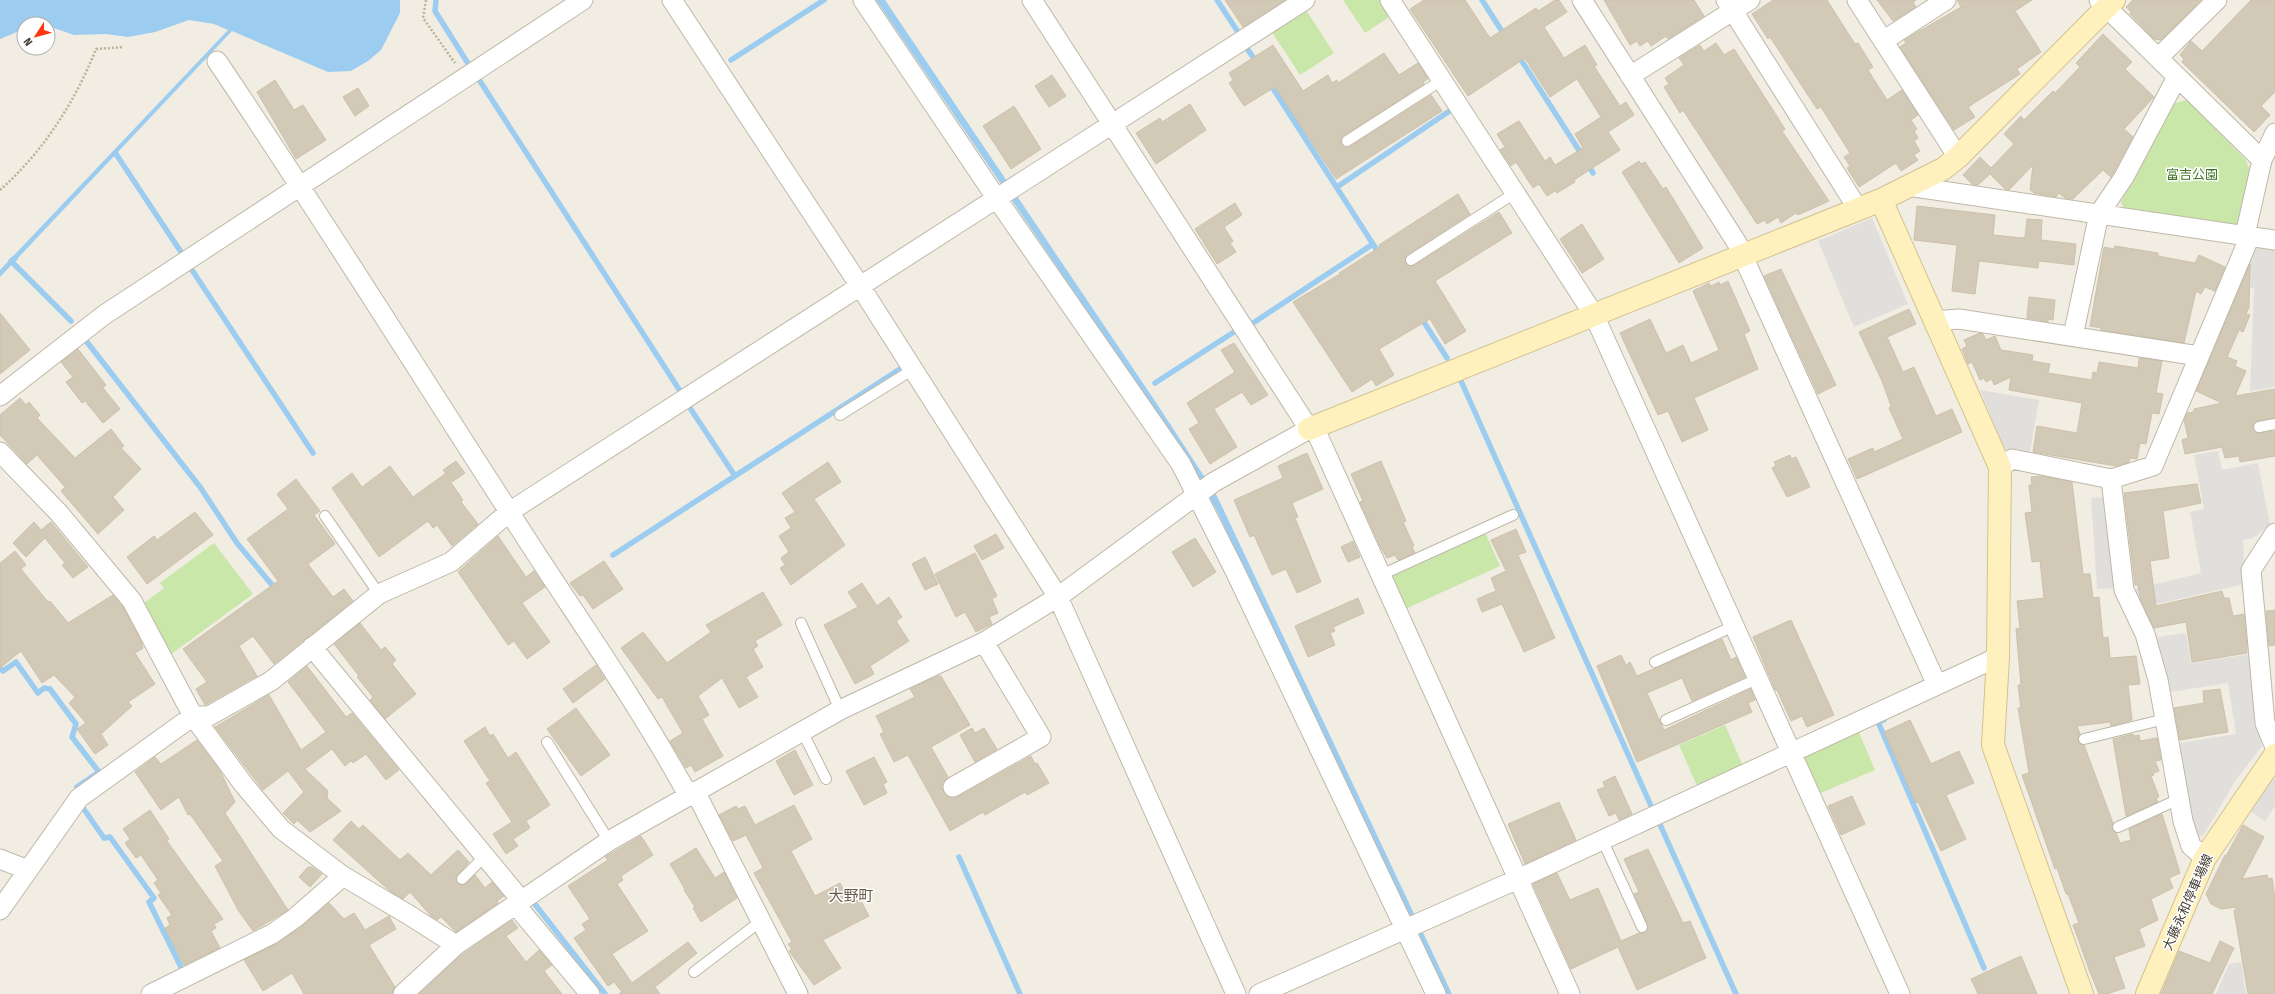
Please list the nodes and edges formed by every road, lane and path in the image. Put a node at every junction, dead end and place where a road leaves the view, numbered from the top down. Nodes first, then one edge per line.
1 (426, 0) edge
2 (583, 0) edge
3 (672, 0) edge
4 (863, 0) edge
5 (1032, 0) edge
6 (1305, 0) edge
7 (1390, 0) edge
8 (1582, 0) edge
9 (1750, 0) edge
10 (1857, 0) edge
11 (1946, 0) edge
12 (2217, 0) edge
13 (2107, 2) edge
14 (1729, 5) edge
15 (1883, 41) junction
16 (124, 47) dead end
17 (2158, 58) junction
18 (217, 61) dead end
19 (1630, 76) junction
20 (464, 77) junction
21 (2177, 77) junction
22 (1442, 80) junction
23 (1112, 123) junction
24 (2275, 134) edge
25 (1348, 141) dead end
26 (1958, 157) junction
27 (2262, 160) junction
28 (300, 184) junction
29 (1908, 186) junction
30 (0, 190) edge
31 (1515, 193) junction
32 (1003, 195) junction
33 (1881, 200) junction
34 (1858, 209) junction
35 (2099, 214) junction
36 (2248, 235) junction
37 (2275, 240) edge
38 (1743, 254) junction
39 (1411, 260) dead end
40 (860, 286) junction
41 (1594, 315) junction
42 (1935, 321) junction
43 (2073, 336) junction
44 (2200, 356) junction
45 (912, 370) junction
46 (0, 396) edge
47 (840, 416) dead end
48 (2275, 424) edge
49 (2259, 427) dead end
50 (1312, 428) junction
51 (0, 452) edge
52 (2000, 467) junction
53 (2111, 479) junction
54 (1203, 491) junction
55 (509, 512) junction
56 (1513, 515) dead end
57 (325, 516) dead end
58 (2275, 533) edge
59 (1381, 575) junction
60 (379, 594) junction
61 (1058, 597) junction
62 (801, 623) dead end
63 (1734, 626) junction
64 (984, 642) junction
65 (312, 647) junction
66 (1998, 657) junction
67 (1655, 662) dead end
68 (1758, 679) junction
69 (1937, 685) junction
70 (840, 710) junction
71 (193, 716) junction
72 (2165, 719) junction
73 (1666, 720) dead end
74 (802, 731) junction
75 (2084, 739) dead end
76 (547, 742) dead end
77 (2275, 748) edge
78 (1791, 752) junction
79 (2275, 755) edge
80 (826, 779) dead end
81 (953, 786) dead end
82 (691, 793) junction
83 (2179, 799) junction
84 (2118, 827) dead end
85 (1602, 840) junction
86 (609, 841) junction
87 (485, 856) junction
88 (2205, 858) junction
89 (0, 859) edge
90 (28, 870) junction
91 (343, 876) junction
92 (1518, 878) junction
93 (462, 879) dead end
94 (518, 902) junction
95 (0, 910) edge
96 (761, 921) junction
97 (1411, 925) junction
98 (1642, 927) dead end
99 (456, 945) junction
100 (694, 972) dead end
101 (151, 994) edge
102 (403, 994) edge
103 (590, 994) edge
104 (798, 994) edge
105 (1236, 994) edge
106 (1259, 994) edge
107 (1436, 994) edge
108 (1570, 994) edge
109 (1900, 994) edge
110 (2082, 994) edge
111 (2147, 994) edge

1 - 20 path
2 - 20 street
3 - 40 street
4 - 32 street
5 - 23 street
6 - 23 street
7 - 22 street
8 - 19 street
9 - 14 street
10 - 15 street
11 - 15 street
12 - 17 street
13 - 17 street
13 - 26 street
14 - 19 street
14 - 34 street
15 - 26 street
16 - 30 path
17 - 21 street
18 - 28 street
19 - 38 street
20 - 28 street
21 - 27 street
21 - 35 street
22 - 25 lane
22 - 31 street
23 - 32 street
23 - 50 street
24 - 27 street
26 - 29 street
27 - 36 street
28 - 46 street
28 - 55 street
29 - 33 street
29 - 35 street
31 - 39 lane
31 - 41 street
32 - 40 street
32 - 54 street
33 - 34 street
33 - 42 street
34 - 38 street
35 - 36 street
35 - 43 street
36 - 37 street
36 - 44 street
38 - 41 street
38 - 69 street
40 - 45 street
40 - 55 street
41 - 50 street
41 - 63 street
42 - 43 street
42 - 52 street
43 - 44 street
44 - 53 street
45 - 47 lane
45 - 61 street
48 - 49 lane
50 - 54 street
50 - 59 street
51 - 71 street
52 - 53 street
52 - 66 street
53 - 72 street
54 - 61 street
54 - 97 street
55 - 60 street
55 - 82 street
56 - 59 lane
57 - 60 lane
58 - 77 street
59 - 92 street
60 - 65 street
61 - 64 street
61 - 105 street
62 - 70 lane
63 - 67 lane
63 - 68 street
64 - 70 street
64 - 81 street
65 - 71 street
65 - 87 street
66 - 69 street
66 - 110 street
68 - 73 lane
68 - 78 street
69 - 78 street
70 - 74 street
71 - 90 street
71 - 91 street
72 - 75 lane
72 - 83 street
74 - 80 lane
74 - 82 street
76 - 86 lane
78 - 85 street
78 - 109 street
79 - 88 street, 大藤永和停車場線
82 - 86 street
82 - 96 street
83 - 84 lane
83 - 88 street
85 - 92 street
85 - 98 lane
86 - 94 street
87 - 93 lane
87 - 94 street
88 - 111 street, 大藤永和停車場線
89 - 90 street
90 - 95 street
91 - 99 street
91 - 101 street
92 - 97 street
92 - 108 street
94 - 99 street
94 - 103 street
96 - 100 lane
96 - 104 street
97 - 106 street
97 - 107 street
99 - 102 street

